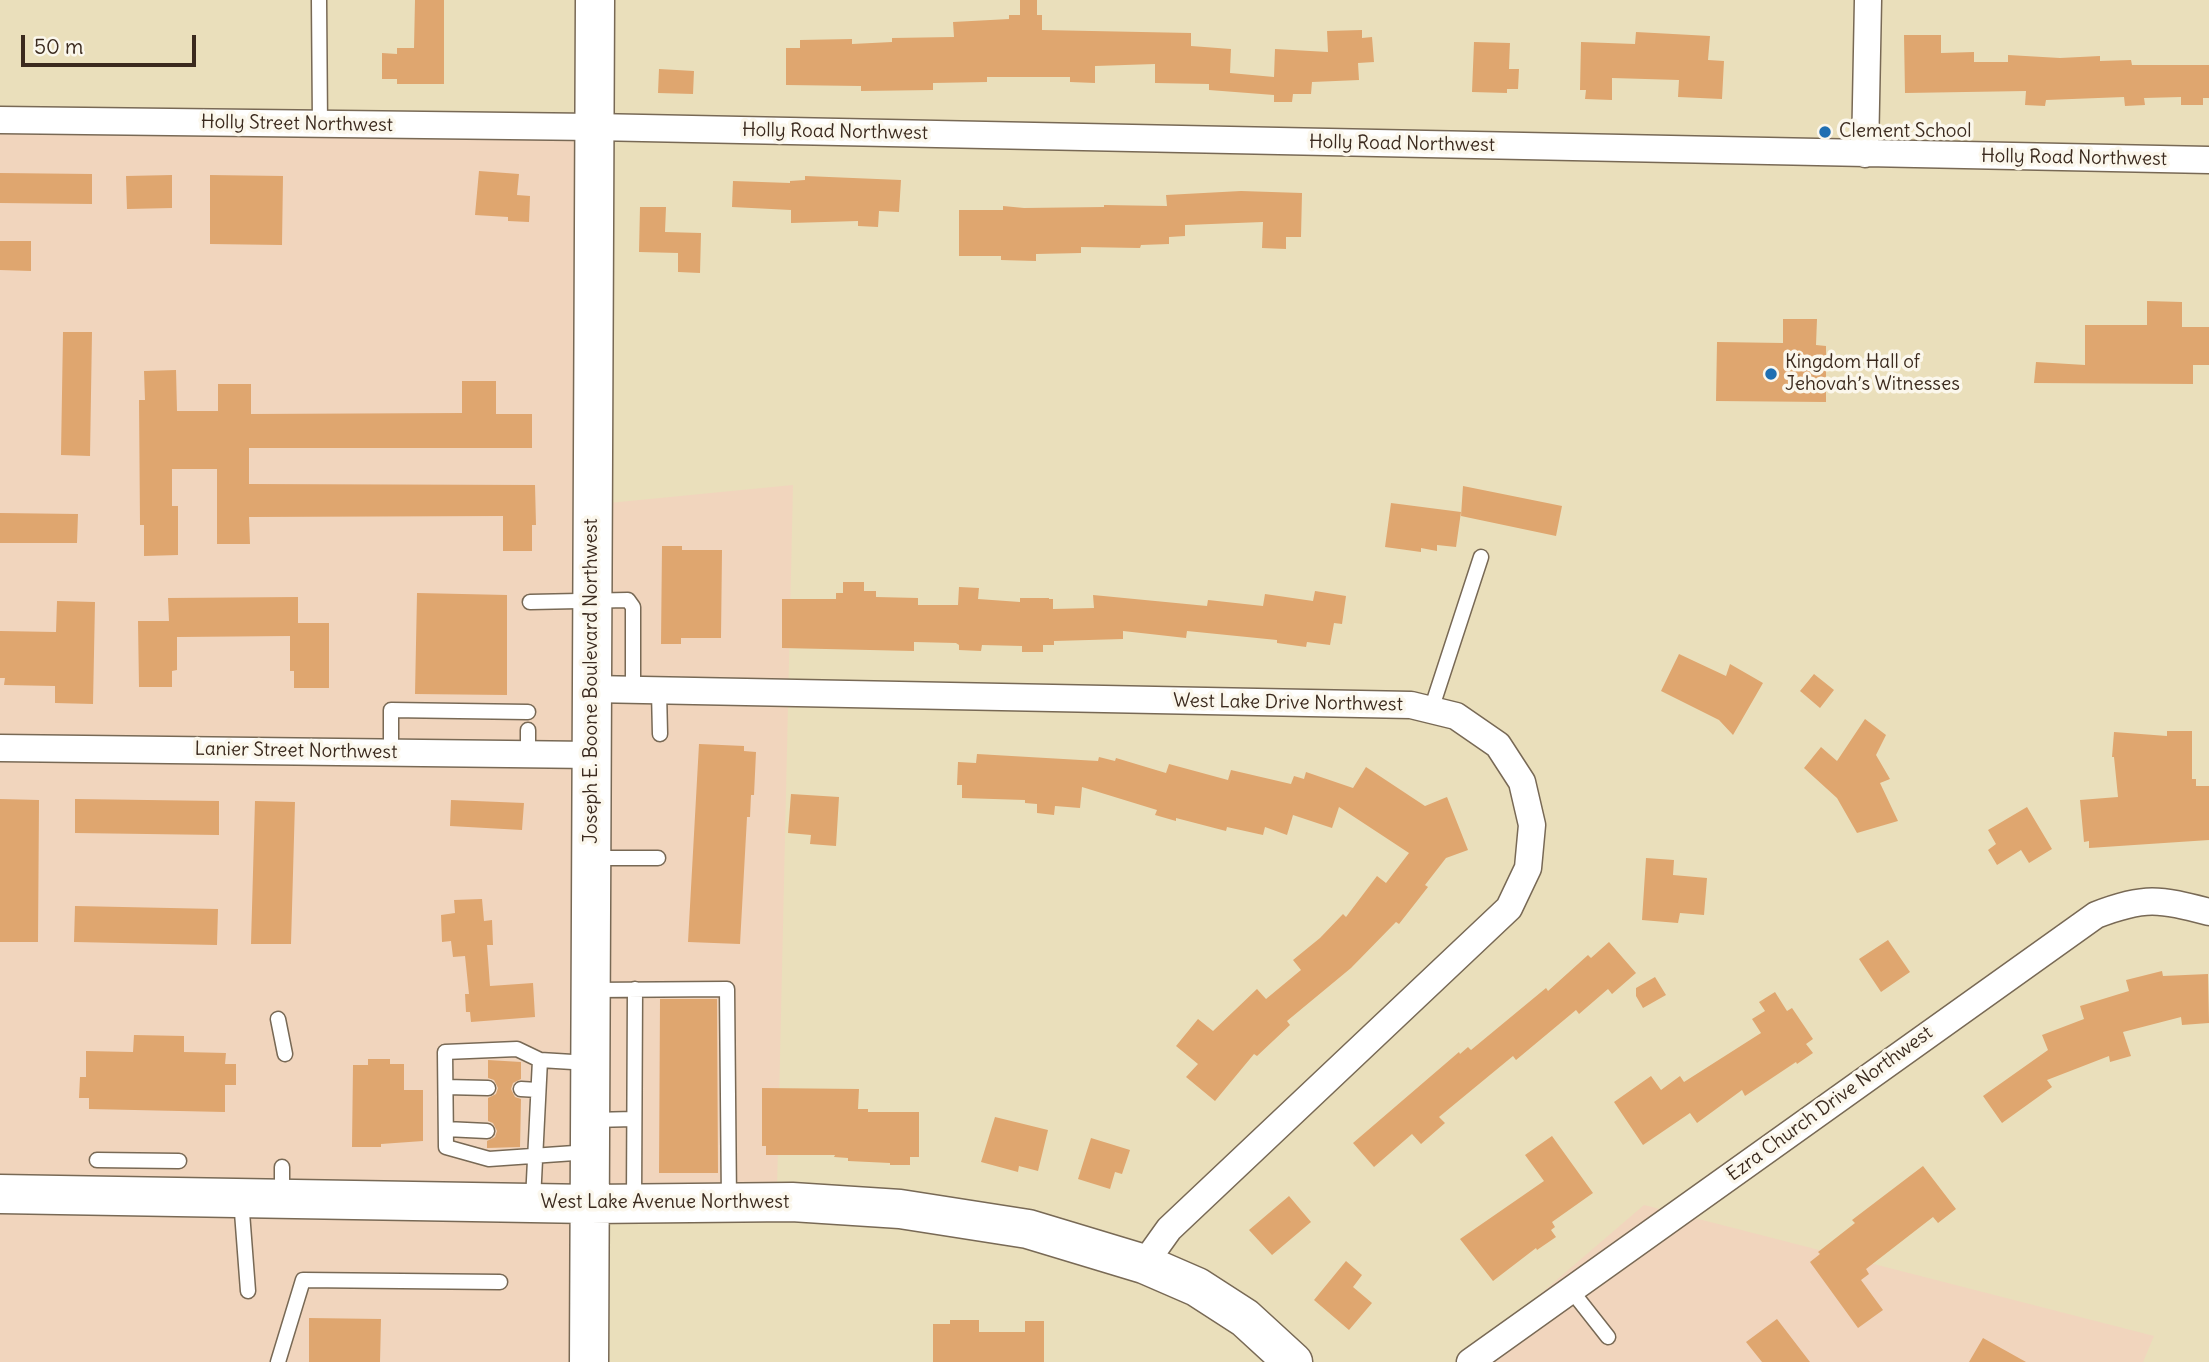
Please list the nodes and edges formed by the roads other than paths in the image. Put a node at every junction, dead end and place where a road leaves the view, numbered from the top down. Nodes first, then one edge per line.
1 (320, 0) edge
2 (595, 0) edge
3 (1868, 0) edge
4 (0, 120) edge
5 (320, 124) junction
6 (594, 127) junction
7 (1865, 154) junction
8 (2209, 160) edge
9 (1480, 557) dead end
10 (593, 601) junction
11 (530, 602) dead end
12 (592, 690) junction
13 (633, 690) junction
14 (659, 691) junction
15 (1431, 710) junction
16 (528, 712) dead end
17 (660, 734) dead end
18 (0, 748) edge
19 (391, 752) junction
20 (592, 755) junction
21 (591, 858) junction
22 (658, 858) dead end
23 (2209, 912) edge
24 (635, 989) junction
25 (591, 990) junction
26 (278, 1019) dead end
27 (285, 1054) dead end
28 (540, 1060) junction
29 (591, 1063) junction
30 (446, 1087) junction
31 (488, 1088) dead end
32 (521, 1089) dead end
33 (538, 1090) junction
34 (634, 1119) junction
35 (446, 1129) junction
36 (487, 1131) dead end
37 (520, 1132) dead end
38 (537, 1132) junction
39 (590, 1136) junction
40 (535, 1156) junction
41 (179, 1161) dead end
42 (104, 1174) junction
43 (0, 1194) edge
44 (241, 1198) junction
45 (533, 1203) junction
46 (729, 1203) junction
47 (590, 1204) junction
48 (634, 1204) junction
49 (1144, 1264) junction
50 (500, 1282) dead end
51 (1571, 1290) junction
52 (248, 1292) dead end
53 (1608, 1337) dead end
54 (278, 1362) edge
55 (589, 1362) edge
56 (1293, 1362) edge
57 (1470, 1362) edge

1 - 5 lane
2 - 6 main road, Joseph E. Boone Boulevard Northwest
3 - 7 street
4 - 5 street, Holly Street Northwest
5 - 6 street, Holly Street Northwest
6 - 7 street, Holly Road Northwest
6 - 10 main road, Joseph E. Boone Boulevard Northwest
7 - 8 street, Holly Road Northwest
9 - 15 lane
10 - 11 lane
10 - 12 main road, Joseph E. Boone Boulevard Northwest
10 - 13 lane
12 - 13 street, West Lake Drive Northwest
12 - 20 main road, Joseph E. Boone Boulevard Northwest
13 - 14 street, West Lake Drive Northwest
14 - 15 street, West Lake Drive Northwest
14 - 17 lane
15 - 49 street, West Lake Drive Northwest
16 - 19 lane
18 - 19 street, Lanier Street Northwest
19 - 20 street, Lanier Street Northwest
20 - 21 main road, Joseph E. Boone Boulevard Northwest
21 - 22 lane
21 - 25 main road, Joseph E. Boone Boulevard Northwest
23 - 51 street, Ezra Church Drive Northwest
24 - 25 lane
24 - 34 lane
24 - 46 lane
25 - 29 main road, Joseph E. Boone Boulevard Northwest
26 - 27 lane
28 - 29 lane
28 - 30 lane
28 - 33 lane
29 - 39 main road, Joseph E. Boone Boulevard Northwest
30 - 31 lane
30 - 35 lane
32 - 33 lane
33 - 38 lane
34 - 39 lane
34 - 48 lane
35 - 36 lane
35 - 40 lane
37 - 38 lane
38 - 40 lane
39 - 40 lane
39 - 47 main road, Joseph E. Boone Boulevard Northwest
40 - 45 lane
41 - 42 lane
42 - 43 main road, West Lake Avenue Northwest
42 - 44 main road, West Lake Avenue Northwest
44 - 45 main road, West Lake Avenue Northwest
44 - 52 lane
45 - 47 main road, West Lake Avenue Northwest
46 - 48 main road, West Lake Avenue Northwest
46 - 49 main road, West Lake Avenue Northwest
47 - 48 main road, West Lake Avenue Northwest
47 - 55 main road, Joseph E. Boone Boulevard Northwest
49 - 56 main road, West Lake Avenue Northwest
50 - 54 lane
51 - 53 lane
51 - 57 street, Ezra Church Drive Northwest

